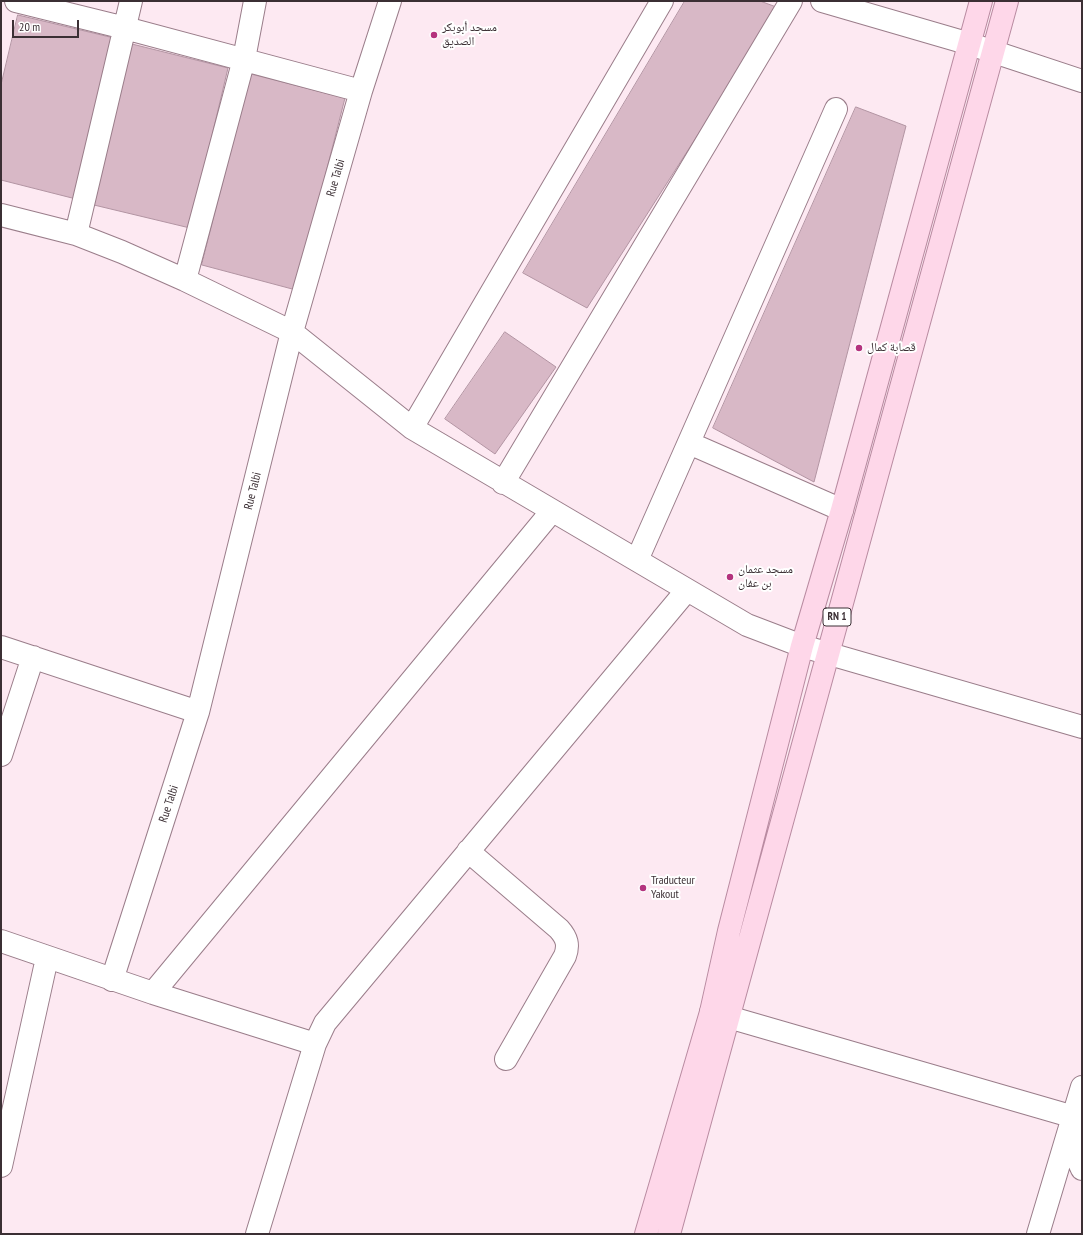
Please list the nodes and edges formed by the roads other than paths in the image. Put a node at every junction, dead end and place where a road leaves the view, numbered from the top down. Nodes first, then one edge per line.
1 (16, 1) edge
2 (132, 1) edge
3 (255, 1) edge
4 (390, 1) edge
5 (662, 1) edge
6 (791, 1) edge
7 (822, 1) edge
8 (981, 1) edge
9 (1007, 1) edge
10 (125, 28) junction
11 (970, 44) junction
12 (994, 52) junction
13 (244, 59) junction
14 (1082, 81) edge
15 (361, 91) junction
16 (836, 109) dead end
17 (1, 214) edge
18 (76, 234) junction
19 (185, 280) junction
20 (292, 332) junction
21 (412, 428) junction
22 (689, 444) junction
23 (503, 483) junction
24 (842, 510) junction
25 (552, 511) junction
26 (637, 560) junction
27 (687, 590) junction
28 (802, 646) junction
29 (1, 647) edge
30 (827, 654) junction
31 (33, 657) junction
32 (198, 712) junction
33 (1082, 727) edge
34 (1, 755) edge
35 (468, 851) junction
36 (1, 941) edge
37 (47, 958) junction
38 (112, 980) junction
39 (153, 993) junction
40 (720, 1015) junction
41 (315, 1044) junction
42 (506, 1059) dead end
43 (1082, 1087) edge
44 (1078, 1117) edge
45 (1, 1166) edge
46 (1082, 1169) edge
47 (256, 1234) edge
48 (646, 1234) edge
49 (669, 1234) edge
50 (1038, 1234) edge

1 - 10 street
2 - 10 street
3 - 13 street
4 - 15 street, Rue Talbi
5 - 21 street
6 - 23 street
7 - 11 street
8 - 11 main road, RN 1
9 - 12 main road, RN 1
10 - 13 street
10 - 18 street
11 - 12 street
11 - 24 main road, RN 1
12 - 14 street
12 - 30 main road, RN 1
13 - 15 street
13 - 19 street
15 - 20 street, Rue Talbi
16 - 22 street
17 - 18 street
18 - 19 street
19 - 20 street
20 - 21 street
20 - 32 street, Rue Talbi
21 - 23 street
22 - 24 street
22 - 26 street
23 - 25 street
24 - 28 main road, RN 1
25 - 26 street
25 - 39 street
26 - 27 street
27 - 28 street
27 - 35 street
28 - 30 street
28 - 40 main road, RN 1
29 - 31 street
30 - 33 street
30 - 40 main road, RN 1
31 - 32 street
31 - 34 street
32 - 38 street, Rue Talbi
35 - 41 street
35 - 42 street
36 - 37 street
37 - 38 street
37 - 45 street
38 - 39 street
39 - 41 street
40 - 44 street
40 - 48 main road, RN 1
40 - 49 main road, RN 1
41 - 47 street
43 - 44 street
44 - 46 street
44 - 50 street

